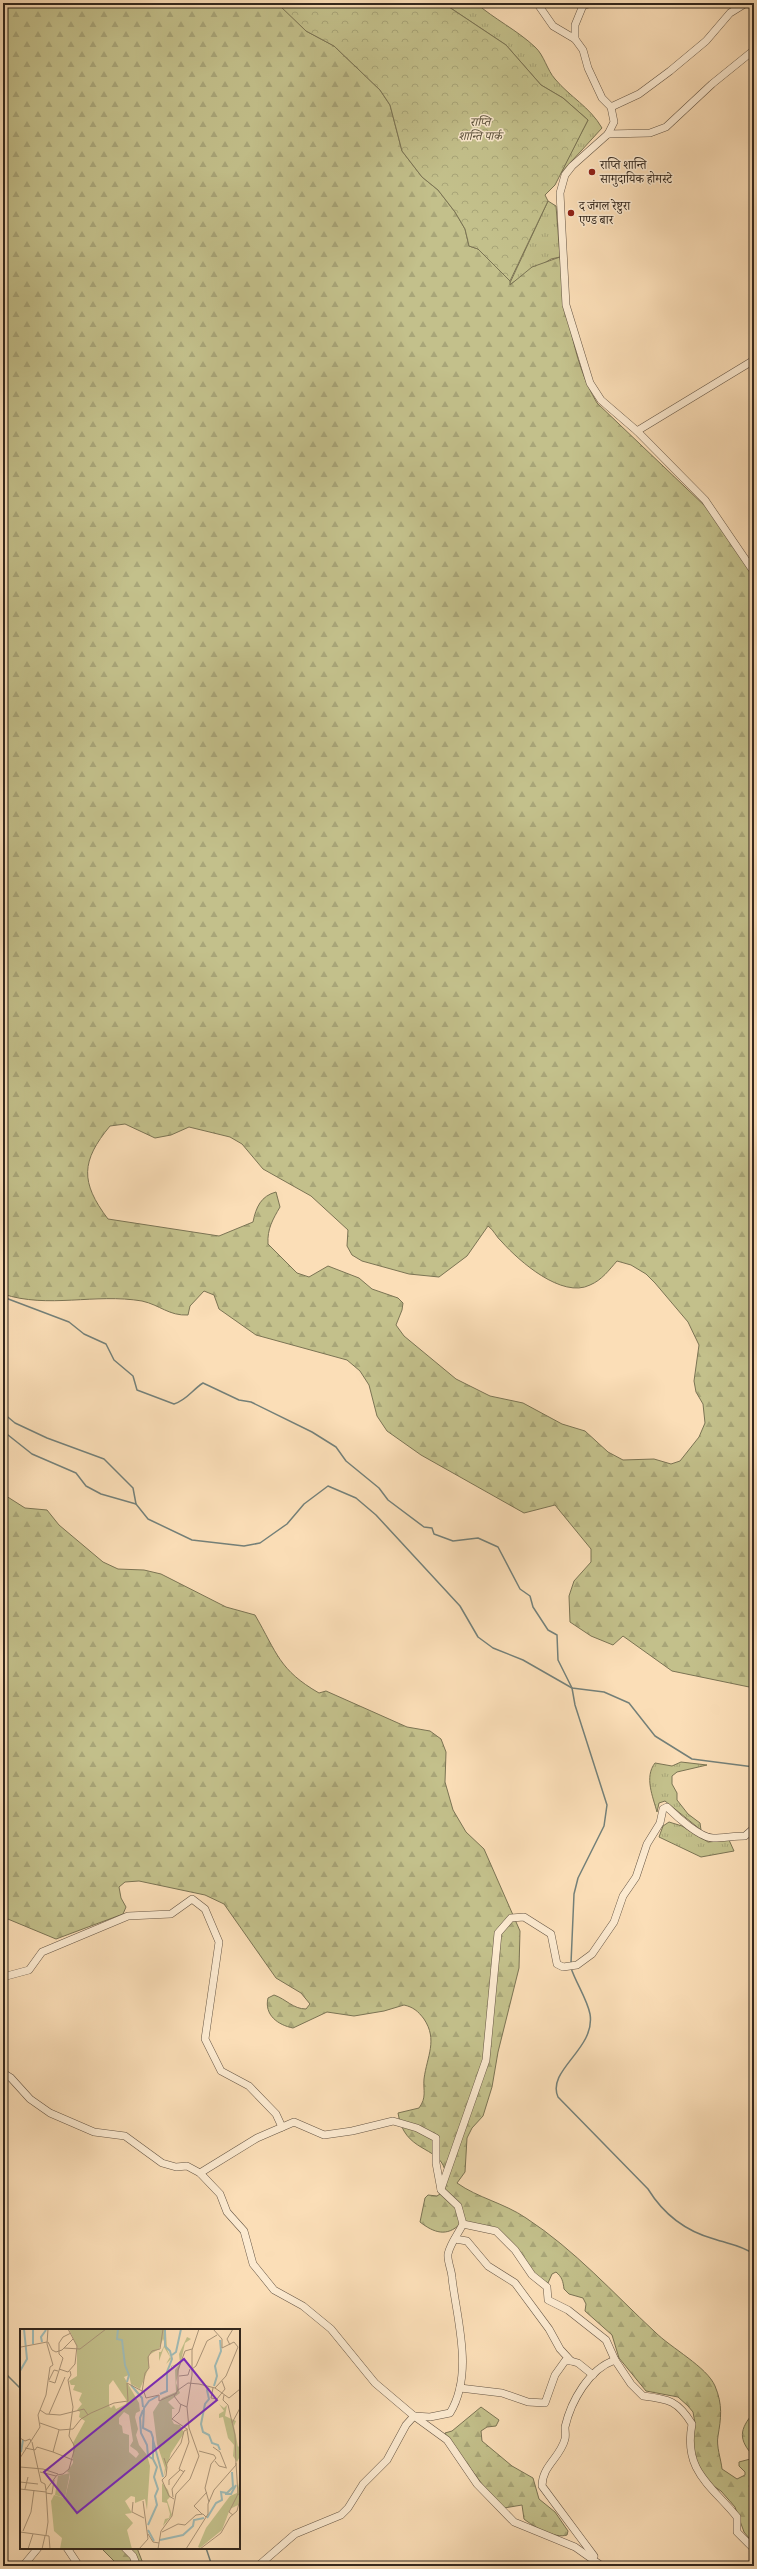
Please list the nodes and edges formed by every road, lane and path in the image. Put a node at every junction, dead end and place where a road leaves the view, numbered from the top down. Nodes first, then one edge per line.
1 (537, 3) edge
2 (593, 3) edge
3 (746, 3) edge
4 (584, 4) edge
5 (575, 39) junction
6 (754, 50) edge
7 (611, 107) junction
8 (608, 134) junction
9 (754, 360) edge
10 (637, 431) junction
11 (754, 572) edge
12 (754, 1828) edge
13 (3, 1977) edge
14 (3, 2072) edge
15 (282, 2127) junction
16 (200, 2173) junction
17 (441, 2190) junction
18 (463, 2224) junction
19 (455, 2239) junction
20 (615, 2360) junction
21 (571, 2361) junction
22 (593, 2375) junction
23 (460, 2388) junction
24 (414, 2416) junction
25 (37, 2549) edge
26 (68, 2549) edge
27 (126, 2549) edge
28 (754, 2549) edge
29 (600, 2564) edge
30 (23, 2566) edge
31 (80, 2566) edge
32 (137, 2566) edge
33 (258, 2566) edge

1 - 5 street
2 - 4 street
3 - 7 street
4 - 5 street
5 - 7 street
6 - 8 street
7 - 8 street
8 - 10 street
9 - 10 street
10 - 11 street
12 - 17 street
13 - 15 street
14 - 16 street
15 - 16 street
15 - 17 street
16 - 24 street
17 - 18 street
18 - 19 street
18 - 20 street
19 - 21 street
19 - 23 street
20 - 22 street
20 - 28 street
21 - 22 street
21 - 23 street
22 - 29 street
23 - 24 street
24 - 29 street
24 - 33 street
25 - 30 street
26 - 31 street
27 - 32 street

